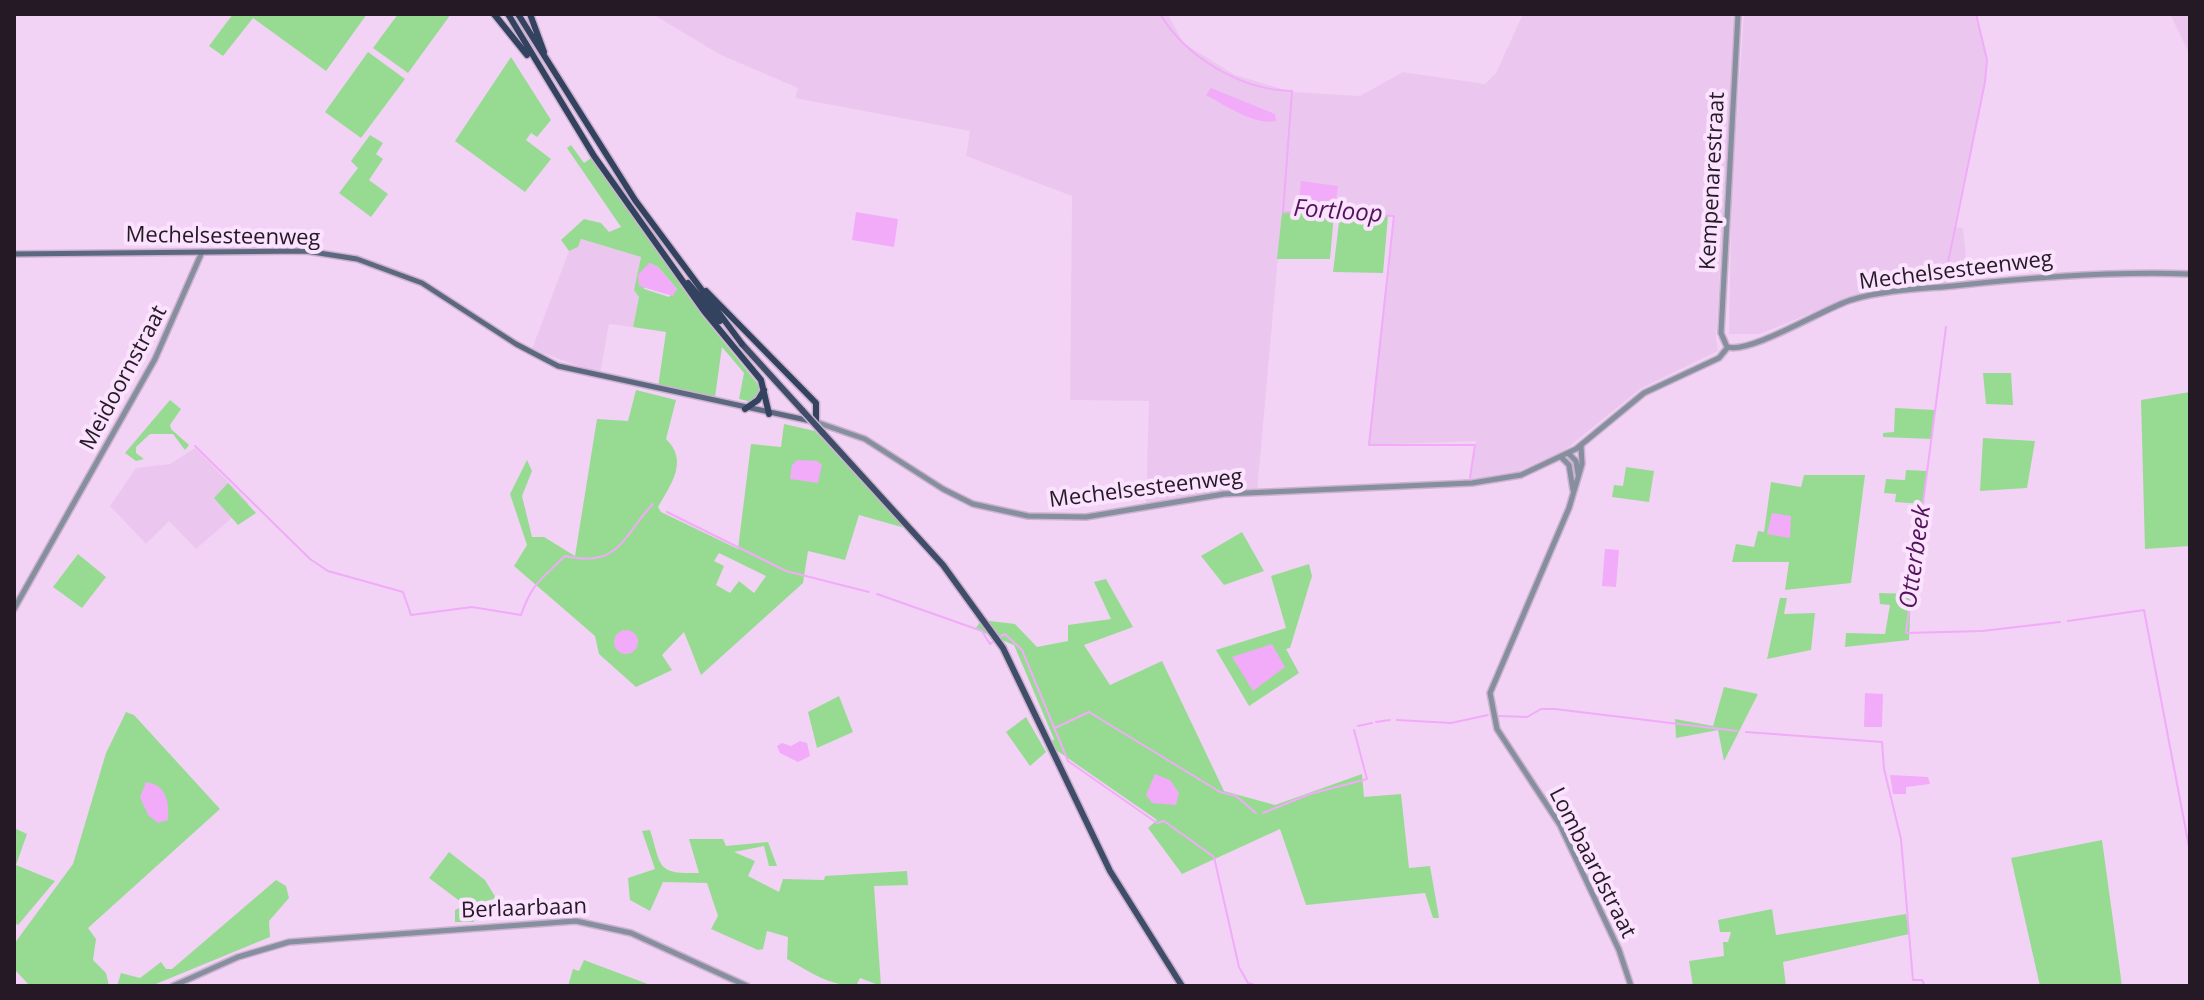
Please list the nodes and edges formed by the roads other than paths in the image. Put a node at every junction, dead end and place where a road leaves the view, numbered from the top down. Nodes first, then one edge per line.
1 (494, 14) edge
2 (508, 14) edge
3 (518, 14) edge
4 (530, 14) edge
5 (1738, 14) edge
6 (535, 62) junction
7 (549, 65) junction
8 (202, 252) junction
9 (14, 254) edge
10 (672, 266) junction
11 (2190, 274) edge
12 (694, 279) junction
13 (742, 344) junction
14 (1728, 347) junction
15 (764, 390) junction
16 (745, 409) junction
17 (769, 414) junction
18 (816, 422) junction
19 (1581, 446) junction
20 (1569, 454) junction
21 (1562, 458) junction
22 (1578, 478) junction
23 (1573, 495) junction
24 (14, 609) edge
25 (173, 986) edge
26 (747, 986) edge
27 (1182, 986) edge
28 (1631, 986) edge

1 - 6 highway
2 - 6 highway
3 - 7 highway
4 - 7 highway
5 - 14 street, Kempenarestraat
6 - 10 highway
7 - 12 highway
8 - 9 main road, Mechelsesteenweg
8 - 16 main road, Mechelsesteenweg
8 - 24 street, Meidoornstraat
10 - 13 highway
10 - 15 highway
11 - 14 street, Mechelsesteenweg
12 - 13 highway
12 - 18 highway
13 - 27 main road, bridge
14 - 19 street, Mechelsesteenweg
15 - 16 highway
15 - 17 highway
16 - 17 main road, Mechelsesteenweg
17 - 18 main road, Mechelsesteenweg
18 - 21 street, Mechelsesteenweg
19 - 20 street, Mechelsesteenweg
19 - 22 street, Lombaardstraat
20 - 21 street, Mechelsesteenweg
20 - 22 street
21 - 23 street
22 - 23 street, Lombaardstraat
23 - 28 street, Lombaardstraat
25 - 26 street, Berlaarbaan

